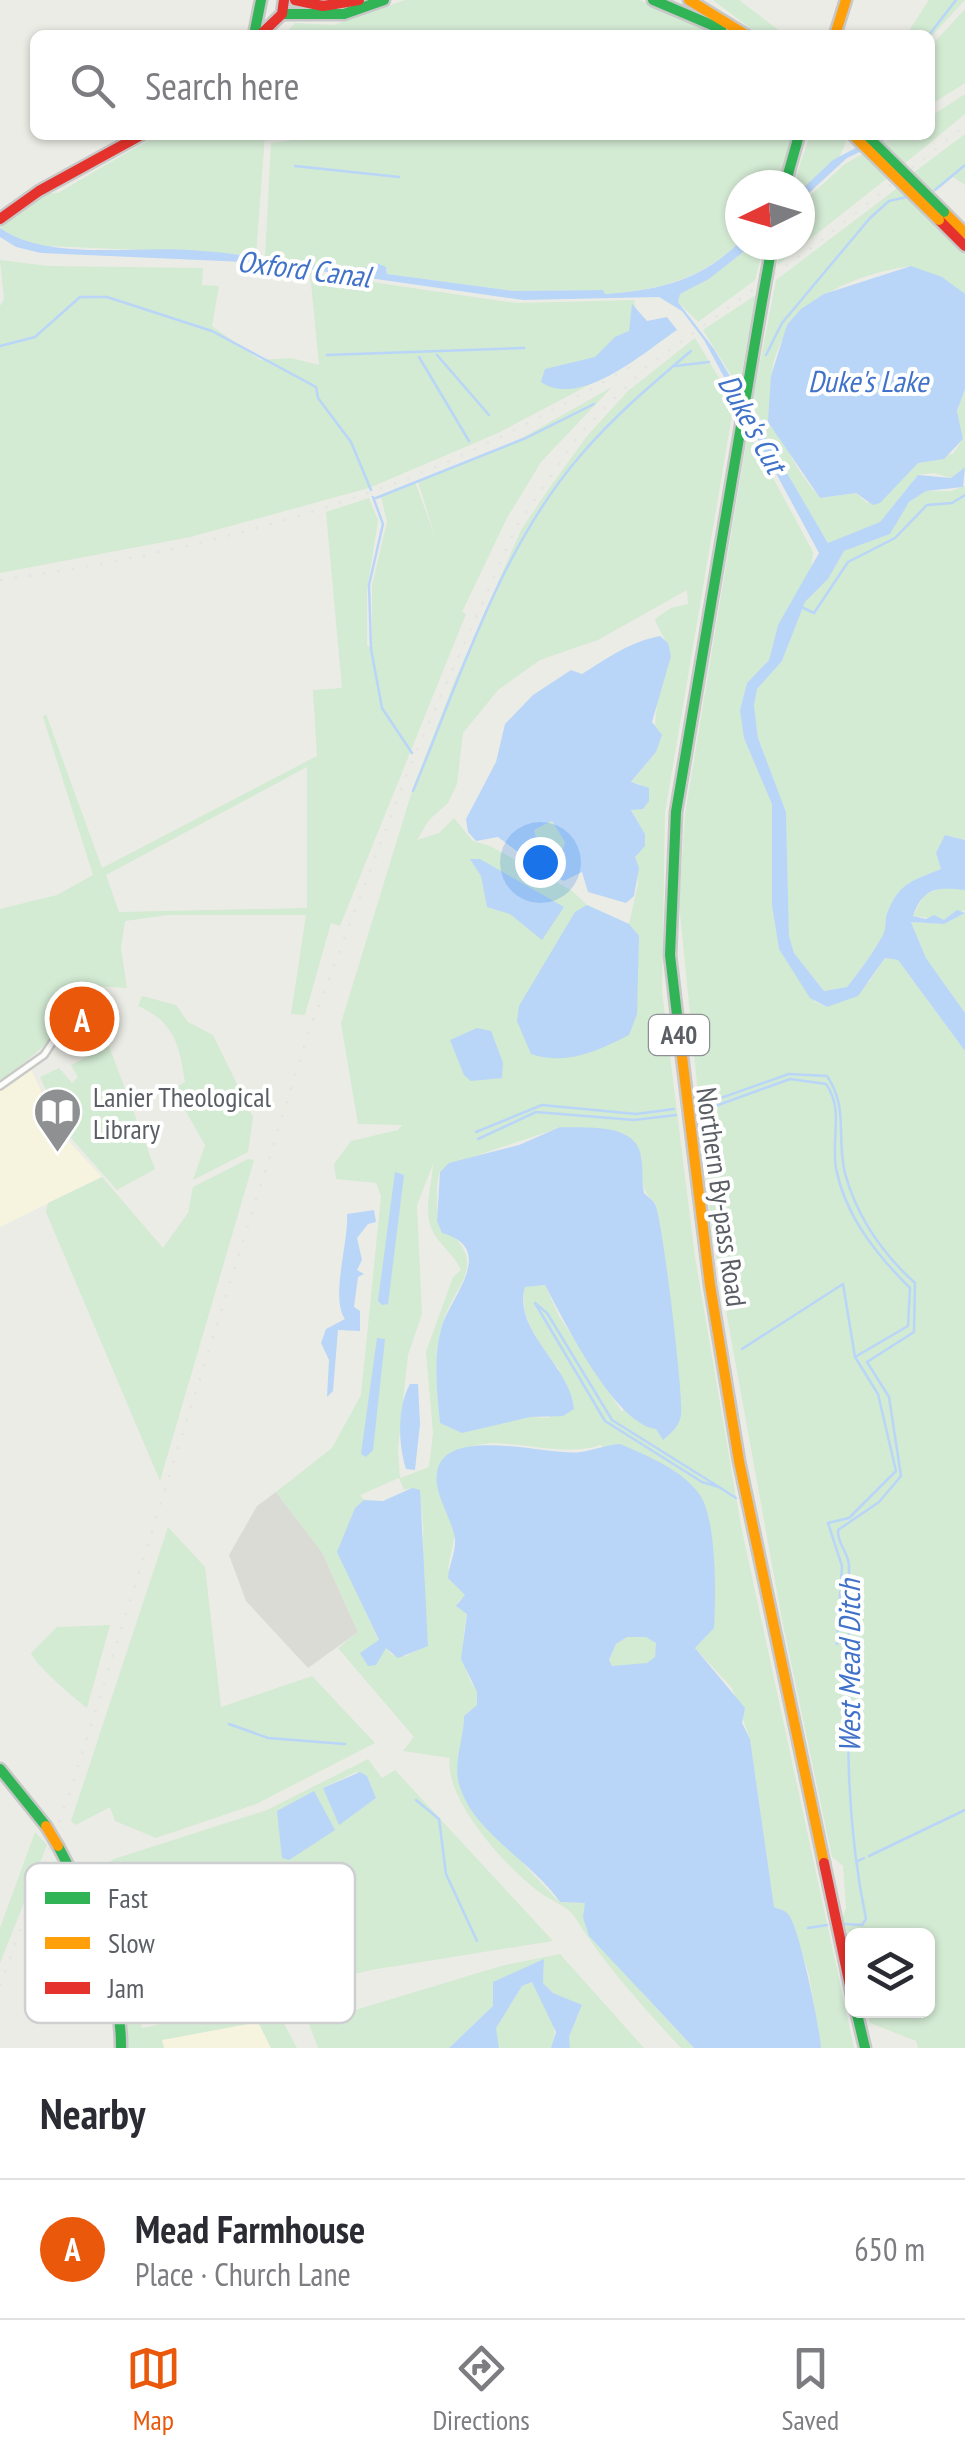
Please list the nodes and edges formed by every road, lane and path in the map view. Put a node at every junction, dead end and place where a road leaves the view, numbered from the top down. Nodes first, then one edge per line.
1 (284, 0) edge
2 (295, 0) edge
3 (359, 0) edge
4 (384, 0) edge
5 (653, 0) edge
6 (673, 0) edge
7 (689, 0) edge
8 (700, 0) edge
9 (848, 3) edge
10 (260, 6) edge
11 (281, 16) junction
12 (726, 29) edge
13 (263, 30) edge
14 (837, 30) edge
15 (132, 140) edge
16 (798, 140) edge
17 (858, 140) edge
18 (871, 140) edge
19 (789, 170) edge
20 (941, 216) junction
21 (0, 219) edge
22 (965, 233) edge
23 (965, 246) edge
24 (769, 260) edge
25 (75, 1008) dead end
26 (0, 1086) edge
27 (0, 1770) edge
28 (66, 1863) edge
29 (845, 1962) edge
30 (858, 2018) edge
31 (122, 2023) edge
32 (121, 2048) edge
33 (865, 2048) edge

1 - 11 main road
2 - 3 main road
4 - 11 main road
5 - 12 main road
6 - 12 main road
7 - 12 main road
8 - 12 main road
9 - 14 main road
10 - 11 main road
11 - 13 main road
15 - 21 main road
16 - 19 main road
17 - 20 main road, bridge
18 - 20 main road, bridge
20 - 22 main road
20 - 23 main road
24 - 29 main road, Northern By-pass Road / A40, bridge
25 - 26 street
27 - 28 main road, bridge
30 - 33 main road
31 - 32 main road, bridge

